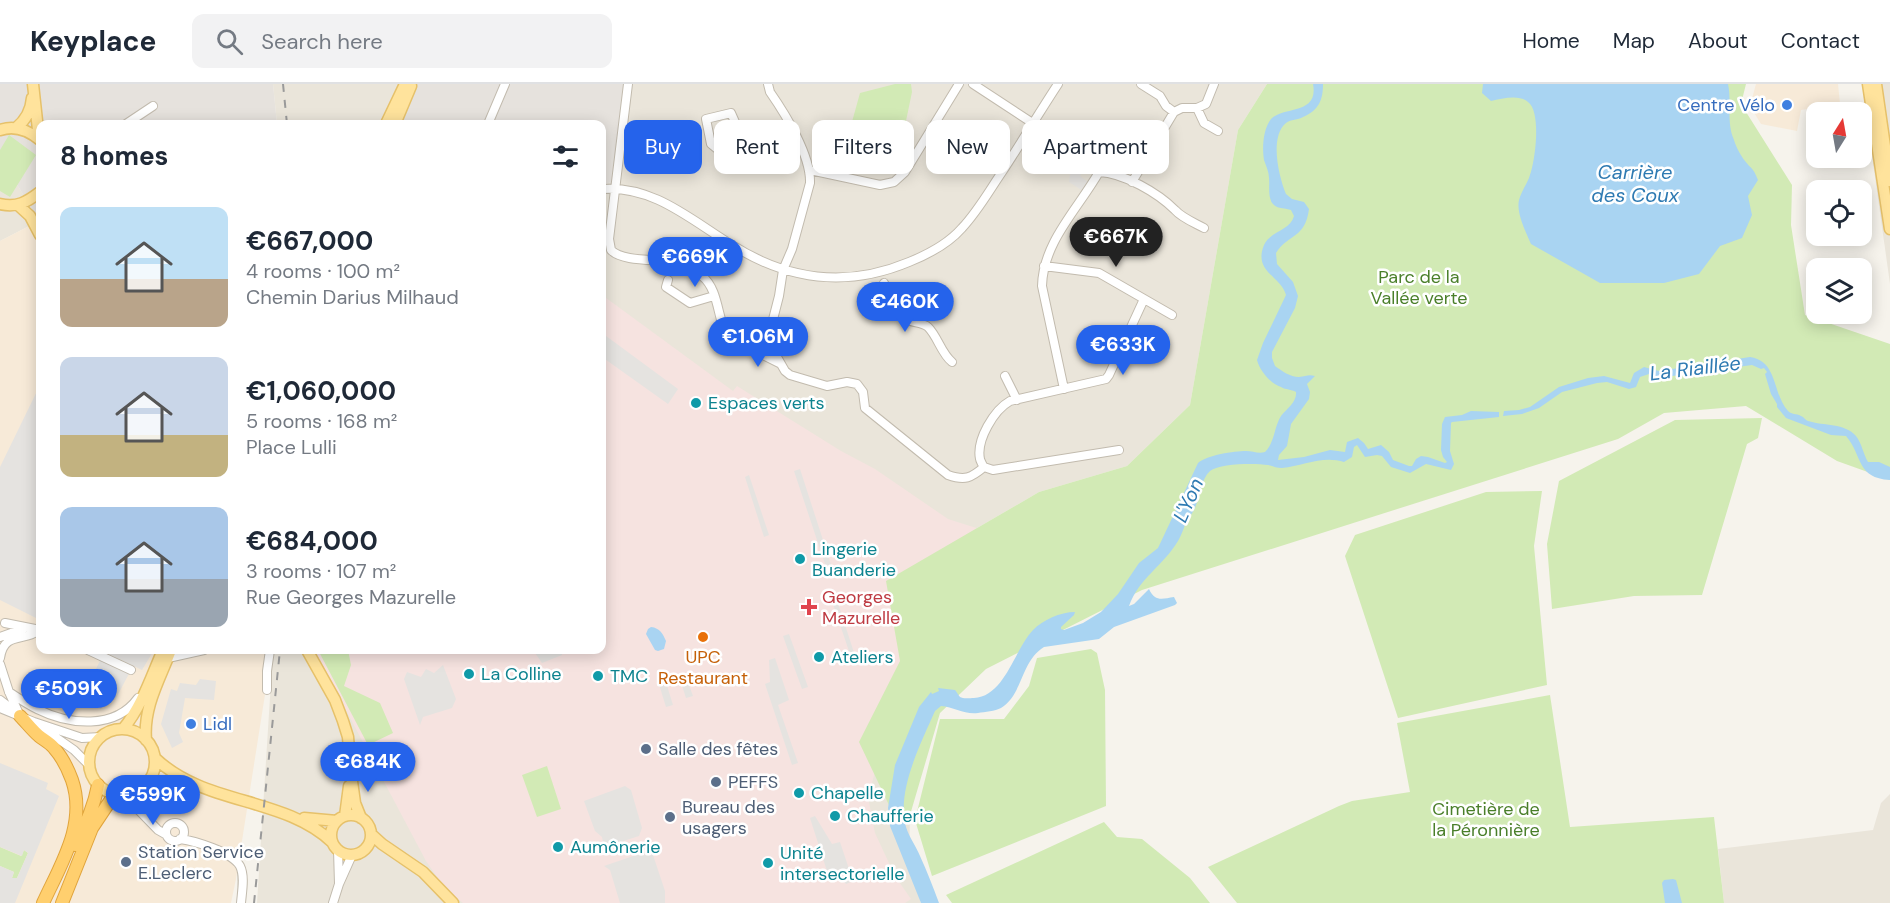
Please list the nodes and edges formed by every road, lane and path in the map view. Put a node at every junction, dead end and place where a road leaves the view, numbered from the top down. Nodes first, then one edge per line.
1 (405, 84) edge
2 (412, 84) edge
3 (505, 84) edge
4 (628, 84) edge
5 (768, 84) edge
6 (959, 84) edge
7 (972, 84) edge
8 (1058, 84) edge
9 (1142, 84) edge
10 (1214, 84) edge
11 (1868, 84) edge
12 (1876, 84) edge
13 (34, 85) edge
14 (153, 106) dead end
15 (1197, 108) junction
16 (1174, 112) junction
17 (38, 120) edge
18 (132, 120) edge
19 (388, 120) edge
20 (397, 120) edge
21 (490, 120) edge
22 (786, 120) edge
23 (1027, 120) edge
24 (1036, 120) edge
25 (16, 128) junction
26 (0, 130) edge
27 (1218, 131) dead end
28 (36, 137) edge
29 (748, 140) joint
30 (1022, 141) edge
31 (800, 145) edge
32 (810, 171) junction
33 (1098, 174) edge
34 (1114, 174) edge
35 (1132, 182) junction
36 (1890, 182) edge
37 (606, 189) edge
38 (616, 189) junction
39 (36, 195) edge
40 (6, 206) edge
41 (36, 227) edge
42 (1204, 228) dead end
43 (1890, 229) edge
44 (1044, 266) junction
45 (783, 270) junction
46 (668, 280) dead end
47 (884, 283) dead end
48 (714, 296) junction
49 (1144, 299) junction
50 (1172, 315) dead end
51 (769, 335) junction
52 (746, 347) junction
53 (952, 362) dead end
54 (781, 364) junction
55 (1005, 376) dead end
56 (1064, 388) junction
57 (1017, 399) junction
58 (1119, 450) dead end
59 (984, 467) junction
60 (3, 620) edge
61 (27, 628) junction
62 (36, 629) edge
63 (36, 633) edge
64 (2, 636) edge
65 (97, 654) edge
66 (166, 654) edge
67 (166, 654) edge
68 (269, 654) edge
69 (309, 654) edge
70 (0, 658) edge
71 (0, 664) edge
72 (155, 669) junction
73 (131, 670) dead end
74 (267, 690) dead end
75 (9, 692) junction
76 (0, 700) edge
77 (0, 708) edge
78 (20, 716) junction
79 (34, 722) junction
80 (123, 729) junction
81 (101, 737) junction
82 (146, 740) junction
83 (155, 758) junction
84 (89, 765) junction
85 (351, 774) junction
86 (98, 785) junction
87 (145, 786) junction
88 (197, 786) junction
89 (119, 795) junction
90 (143, 813) junction
91 (294, 817) junction
92 (361, 818) junction
93 (341, 819) junction
94 (151, 823) junction
95 (168, 825) junction
96 (165, 834) junction
97 (371, 834) junction
98 (182, 835) junction
99 (335, 846) junction
100 (358, 853) junction
101 (398, 855) junction
102 (339, 884) junction
103 (44, 903) edge
104 (62, 903) edge
105 (241, 903) edge
106 (333, 903) edge
107 (453, 903) edge

1 - 19 main road
2 - 20 main road
3 - 21 street
4 - 38 street
5 - 22 street
6 - 32 street
7 - 23 street
8 - 24 street
9 - 16 street
10 - 15 street
11 - 43 main road
12 - 36 main road
13 - 17 main road
13 - 25 main road
14 - 18 street
15 - 16 street
15 - 27 street
16 - 35 street
25 - 26 main road
25 - 28 main road
29 - 29 street
30 - 45 street
31 - 32 street
32 - 45 street
33 - 44 street
34 - 35 street
35 - 42 street
37 - 38 street
38 - 45 street
38 - 48 street
39 - 40 main road
40 - 41 main road
44 - 49 street
44 - 56 street
45 - 51 street
46 - 48 street
47 - 53 street
48 - 52 street
49 - 50 street
49 - 56 street
51 - 52 street
51 - 54 street
52 - 54 street
54 - 59 street
55 - 57 street
56 - 57 street
57 - 59 street
58 - 59 street
60 - 61 street
60 - 64 street
61 - 62 street
61 - 64 street
63 - 70 street
65 - 73 street
66 - 72 main road
67 - 82 main road
68 - 74 street
69 - 85 main road
71 - 75 street
72 - 75 street
72 - 80 main road
75 - 78 street
76 - 78 street
77 - 78 street
78 - 79 street
78 - 103 highway
79 - 81 street
79 - 84 street
80 - 81 main road
80 - 82 main road
81 - 84 main road
82 - 83 main road
83 - 87 main road
83 - 88 main road
84 - 86 main road
85 - 92 main road
85 - 93 main road
86 - 89 main road
86 - 103 highway
87 - 88 main road
87 - 89 main road
87 - 90 street
88 - 91 main road
89 - 90 street
89 - 104 highway
90 - 94 street
91 - 93 main road
91 - 99 main road
92 - 93 main road
92 - 97 main road
93 - 99 main road
94 - 95 street
94 - 96 street
95 - 96 street
95 - 98 street
96 - 98 street
97 - 100 main road
97 - 101 main road
98 - 105 street
99 - 100 main road
99 - 102 street
100 - 101 main road
100 - 102 street
101 - 107 main road
102 - 106 street

